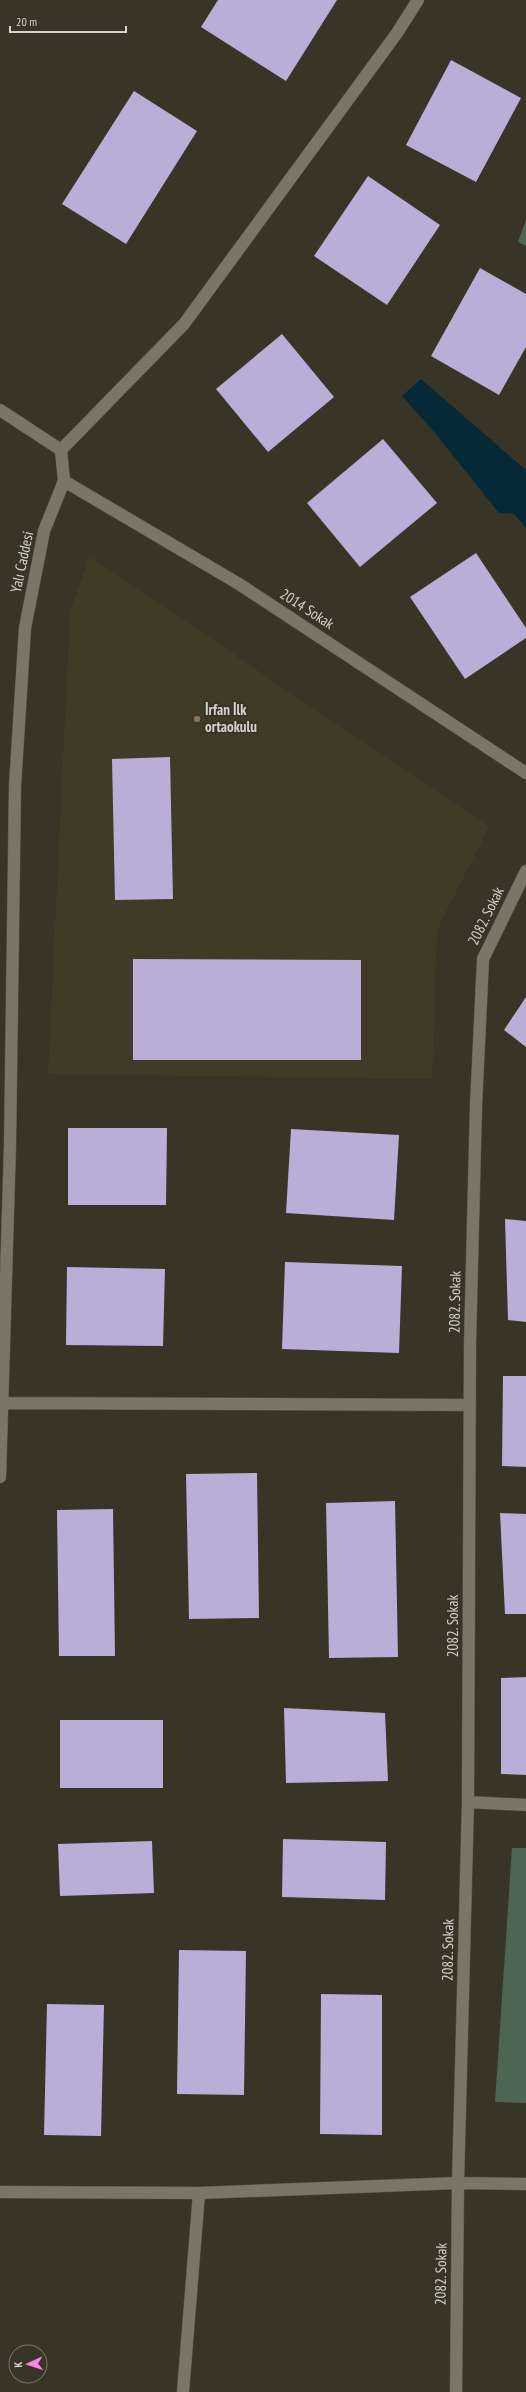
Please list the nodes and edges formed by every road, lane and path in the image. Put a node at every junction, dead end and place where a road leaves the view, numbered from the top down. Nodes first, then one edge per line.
1 (418, 0) edge
2 (0, 410) edge
3 (61, 450) junction
4 (64, 481) junction
5 (526, 773) edge
6 (526, 871) edge
7 (1, 1403) edge
8 (470, 1405) junction
9 (0, 1477) edge
10 (468, 1802) junction
11 (526, 1805) edge
12 (458, 2183) junction
13 (526, 2184) edge
14 (0, 2192) edge
15 (199, 2193) junction
16 (183, 2392) edge
17 (456, 2392) edge

1 - 3 street
2 - 3 street
3 - 4 street, Yalı Caddesi
4 - 5 street, 2014 Sokak
4 - 7 street, Yalı Caddesi
6 - 8 street, 2082. Sokak
7 - 8 street
7 - 9 street, Yalı Caddesi
8 - 10 street, 2082. Sokak
10 - 11 street
10 - 12 street, 2082. Sokak
12 - 13 street
12 - 15 street
12 - 17 street, 2082. Sokak
14 - 15 street
15 - 16 street

